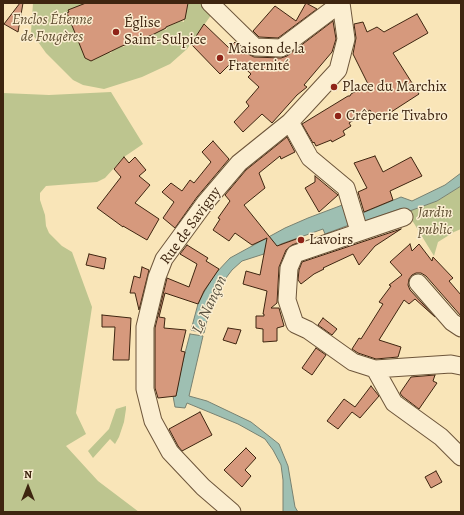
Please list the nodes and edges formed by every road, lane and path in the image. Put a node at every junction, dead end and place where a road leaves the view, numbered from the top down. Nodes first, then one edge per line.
1 (210, 3) edge
2 (341, 3) edge
3 (287, 124) junction
4 (404, 217) dead end
5 (358, 228) junction
6 (418, 283) dead end
7 (461, 328) edge
8 (461, 366) edge
9 (375, 369) junction
10 (461, 458) edge
11 (232, 512) edge

1 - 2 street
2 - 3 street
3 - 5 street
3 - 11 street, Rue de Savigny
4 - 5 street
5 - 9 street
6 - 7 street
8 - 9 street
9 - 10 street

